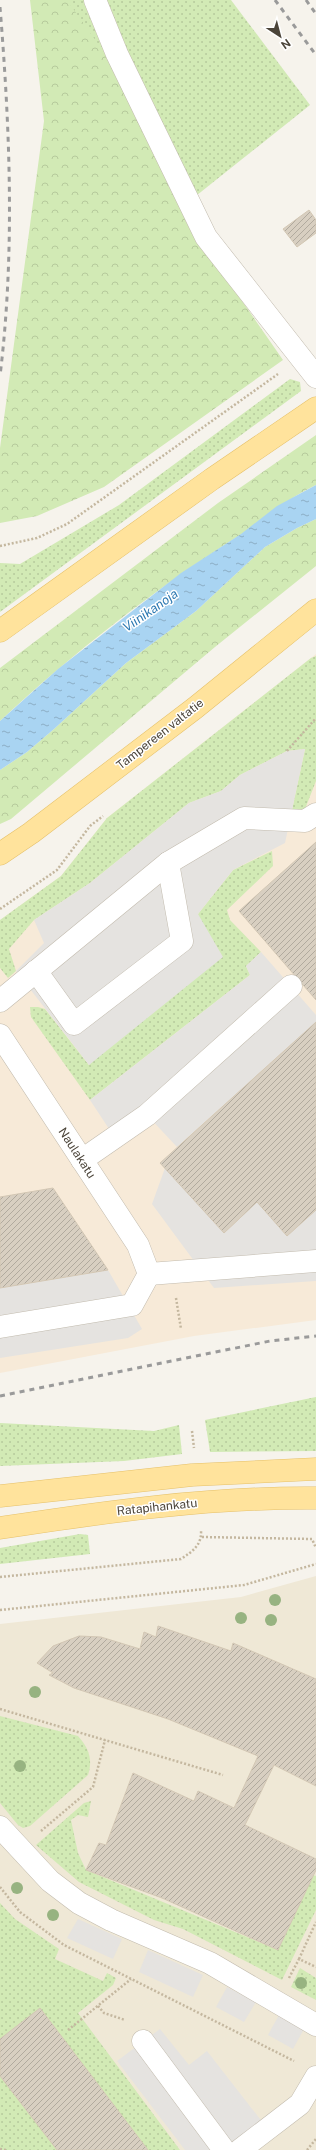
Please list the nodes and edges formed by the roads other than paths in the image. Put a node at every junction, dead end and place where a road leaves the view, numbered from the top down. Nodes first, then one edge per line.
1 (95, 0) edge
2 (316, 377) edge
3 (316, 408) edge
4 (316, 610) edge
5 (0, 631) edge
6 (316, 814) edge
7 (0, 854) edge
8 (168, 863) junction
9 (36, 971) junction
10 (291, 986) dead end
11 (0, 1001) edge
12 (0, 1035) edge
13 (82, 1160) junction
14 (316, 1261) edge
15 (149, 1274) junction
16 (0, 1327) edge
17 (316, 1469) edge
18 (0, 1496) edge
19 (316, 1498) edge
20 (0, 1528) edge
21 (7, 1840) edge
22 (316, 2025) edge
23 (143, 2041) dead end
24 (316, 2077) edge
25 (224, 2150) edge
26 (240, 2150) edge

1 - 2 street
3 - 5 main road
4 - 7 main road, Tampereen valtatie
6 - 8 street
8 - 9 street
8 - 9 street
9 - 11 street
10 - 13 street
12 - 13 street, Naulakatu
13 - 15 street, Naulakatu
14 - 15 street
15 - 16 street
17 - 18 main road
19 - 20 main road, Ratapihankatu
21 - 22 street
23 - 25 street
24 - 26 street

